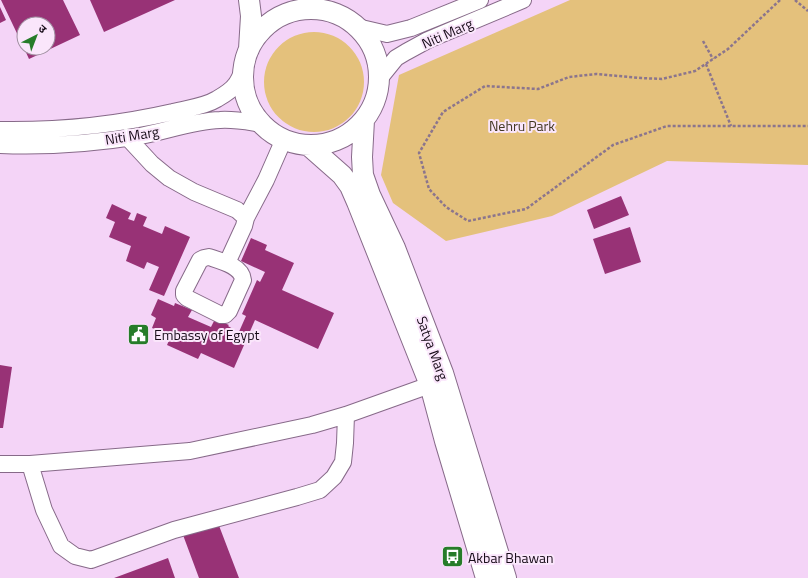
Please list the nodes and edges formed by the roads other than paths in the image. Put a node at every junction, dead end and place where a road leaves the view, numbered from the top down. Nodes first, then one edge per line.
1 (249, 0) edge
2 (480, 0) edge
3 (523, 0) edge
4 (302, 4) edge
5 (357, 27) junction
6 (249, 49) junction
7 (244, 70) junction
8 (379, 79) junction
9 (364, 120) junction
10 (263, 124) junction
11 (0, 130) edge
12 (127, 137) junction
13 (284, 139) junction
14 (0, 144) edge
15 (308, 144) junction
16 (246, 218) junction
17 (227, 263) dead end
18 (438, 385) junction
19 (346, 415) junction
20 (0, 464) edge
21 (30, 464) junction
22 (486, 578) edge
23 (506, 578) edge

1 - 6 main road
2 - 5 street, Niti Marg
3 - 8 street, Niti Marg
4 - 5 main road
4 - 6 main road
5 - 8 main road
6 - 7 main road
7 - 10 main road
7 - 11 street, Niti Marg
8 - 9 main road
9 - 15 main road
9 - 18 main road, Satya Marg
10 - 12 street, Niti Marg
10 - 13 main road
12 - 14 street, Niti Marg
12 - 16 street
13 - 15 main road
13 - 16 street
15 - 18 main road, Satya Marg
16 - 17 street
18 - 19 street
18 - 22 main road, Satya Marg
18 - 23 main road, Satya Marg
19 - 21 street
19 - 21 street
20 - 21 street

